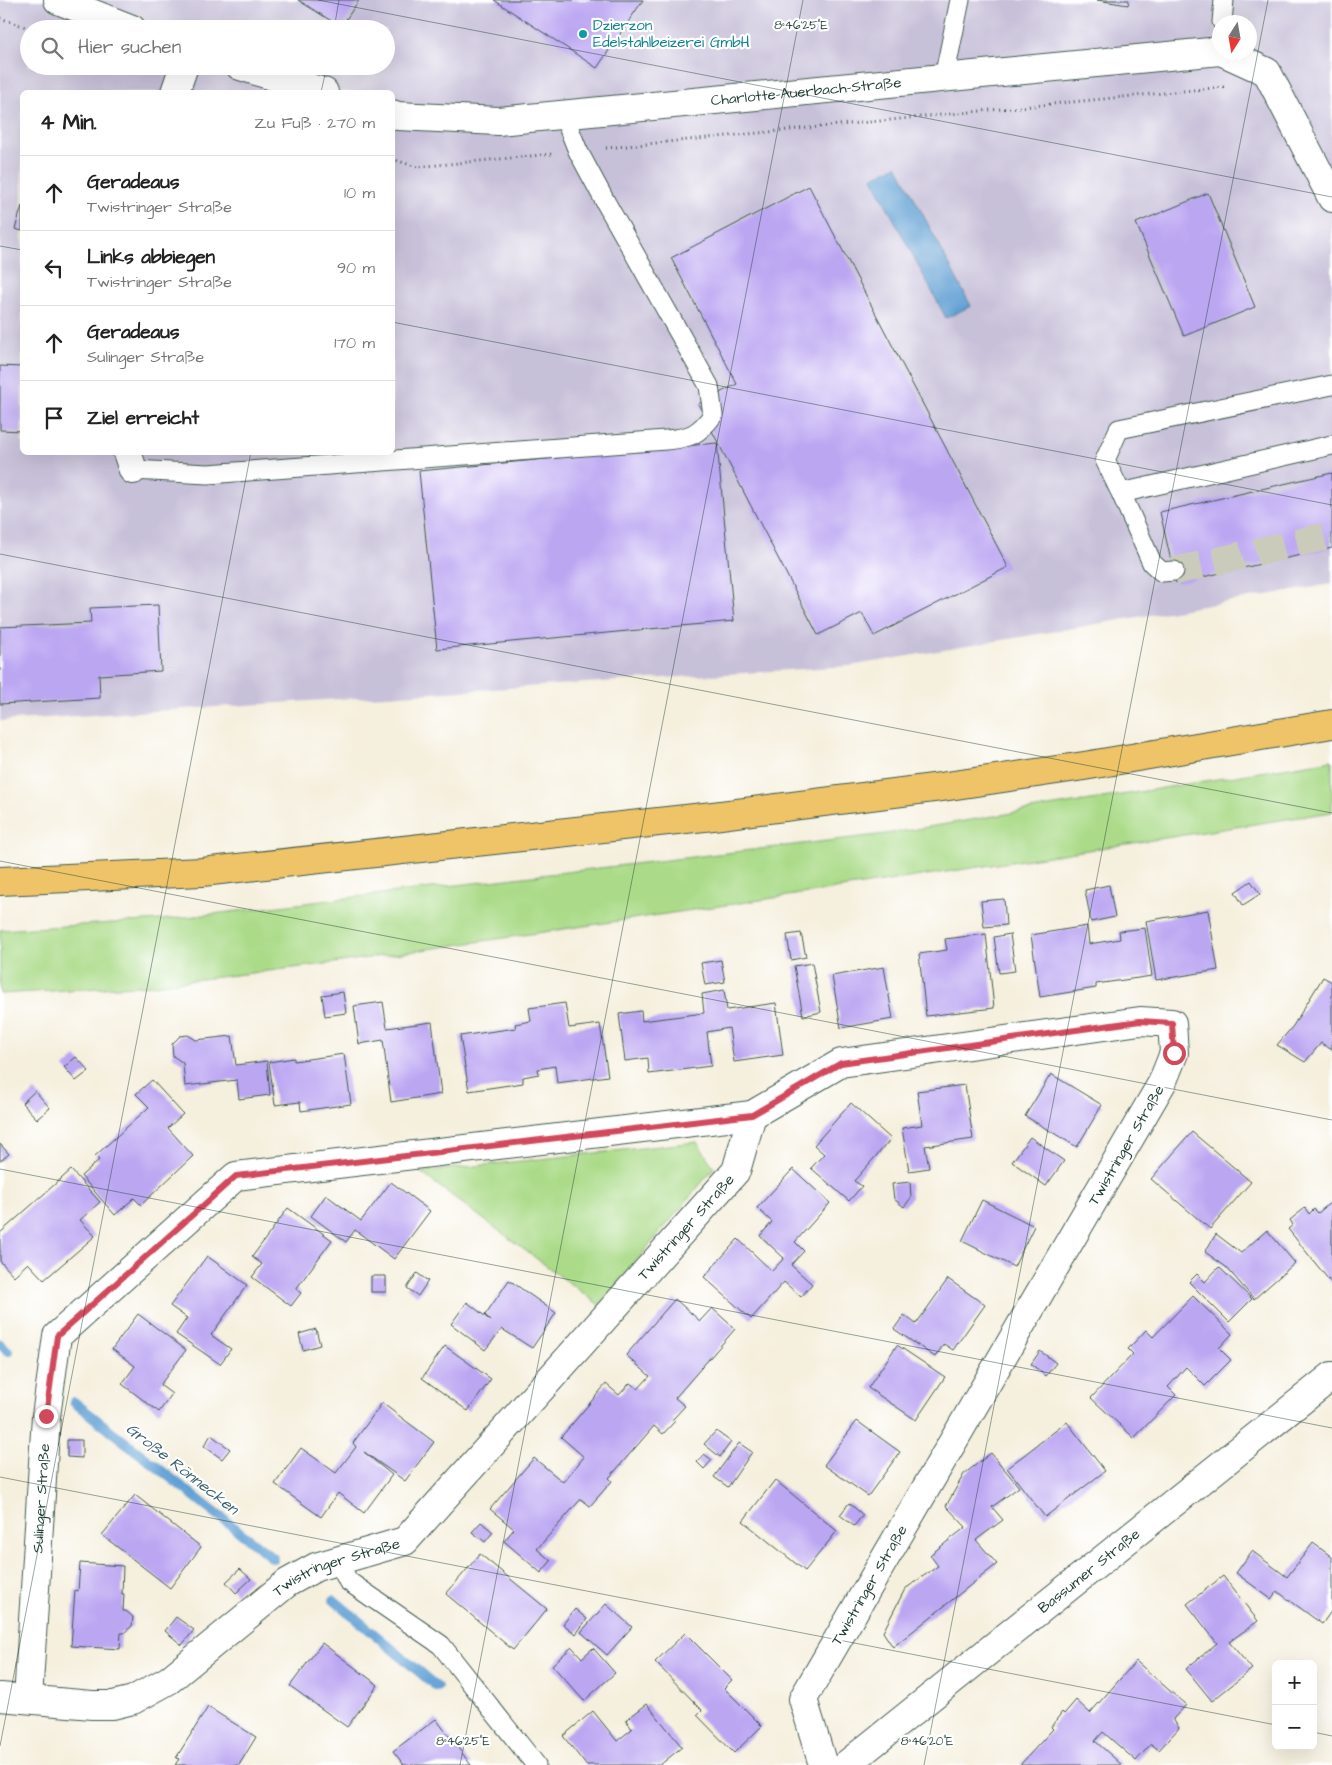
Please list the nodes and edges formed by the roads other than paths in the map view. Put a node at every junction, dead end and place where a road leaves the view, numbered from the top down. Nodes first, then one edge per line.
1 (58, 0) edge
2 (960, 0) edge
3 (1224, 0) edge
4 (1223, 15) edge
5 (109, 20) edge
6 (1212, 50) edge
7 (1242, 60) edge
8 (181, 75) edge
9 (269, 75) edge
10 (944, 78) junction
11 (176, 90) edge
12 (318, 90) edge
13 (563, 114) junction
14 (395, 115) edge
15 (1332, 198) edge
16 (1332, 385) edge
17 (1332, 446) edge
18 (130, 462) edge
19 (1121, 493) junction
20 (1174, 571) tunnel mouth
21 (1332, 724) edge
22 (0, 881) edge
23 (752, 1115) junction
24 (1332, 1376) edge
25 (338, 1561) junction
26 (0, 1697) edge
27 (28, 1699) junction
28 (536, 1765) edge
29 (823, 1765) edge
30 (846, 1765) edge

1 - 5 street
2 - 10 lane
3 - 4 lane
6 - 10 street, Charlotte-Auerbach-Straße
7 - 15 street, Charlotte-Auerbach-Straße
8 - 11 street
9 - 12 street
10 - 13 street, Charlotte-Auerbach-Straße
13 - 14 street, Charlotte-Auerbach-Straße
13 - 18 lane
16 - 19 lane
17 - 19 lane
19 - 20 lane
21 - 22 main road
23 - 25 street, Twistringer Straße
23 - 27 street, Sulinger Straße
23 - 29 street, Twistringer Straße
24 - 30 street, Bassumer Straße
25 - 27 street, Twistringer Straße
25 - 28 lane
26 - 27 street, Twistringer Straße

